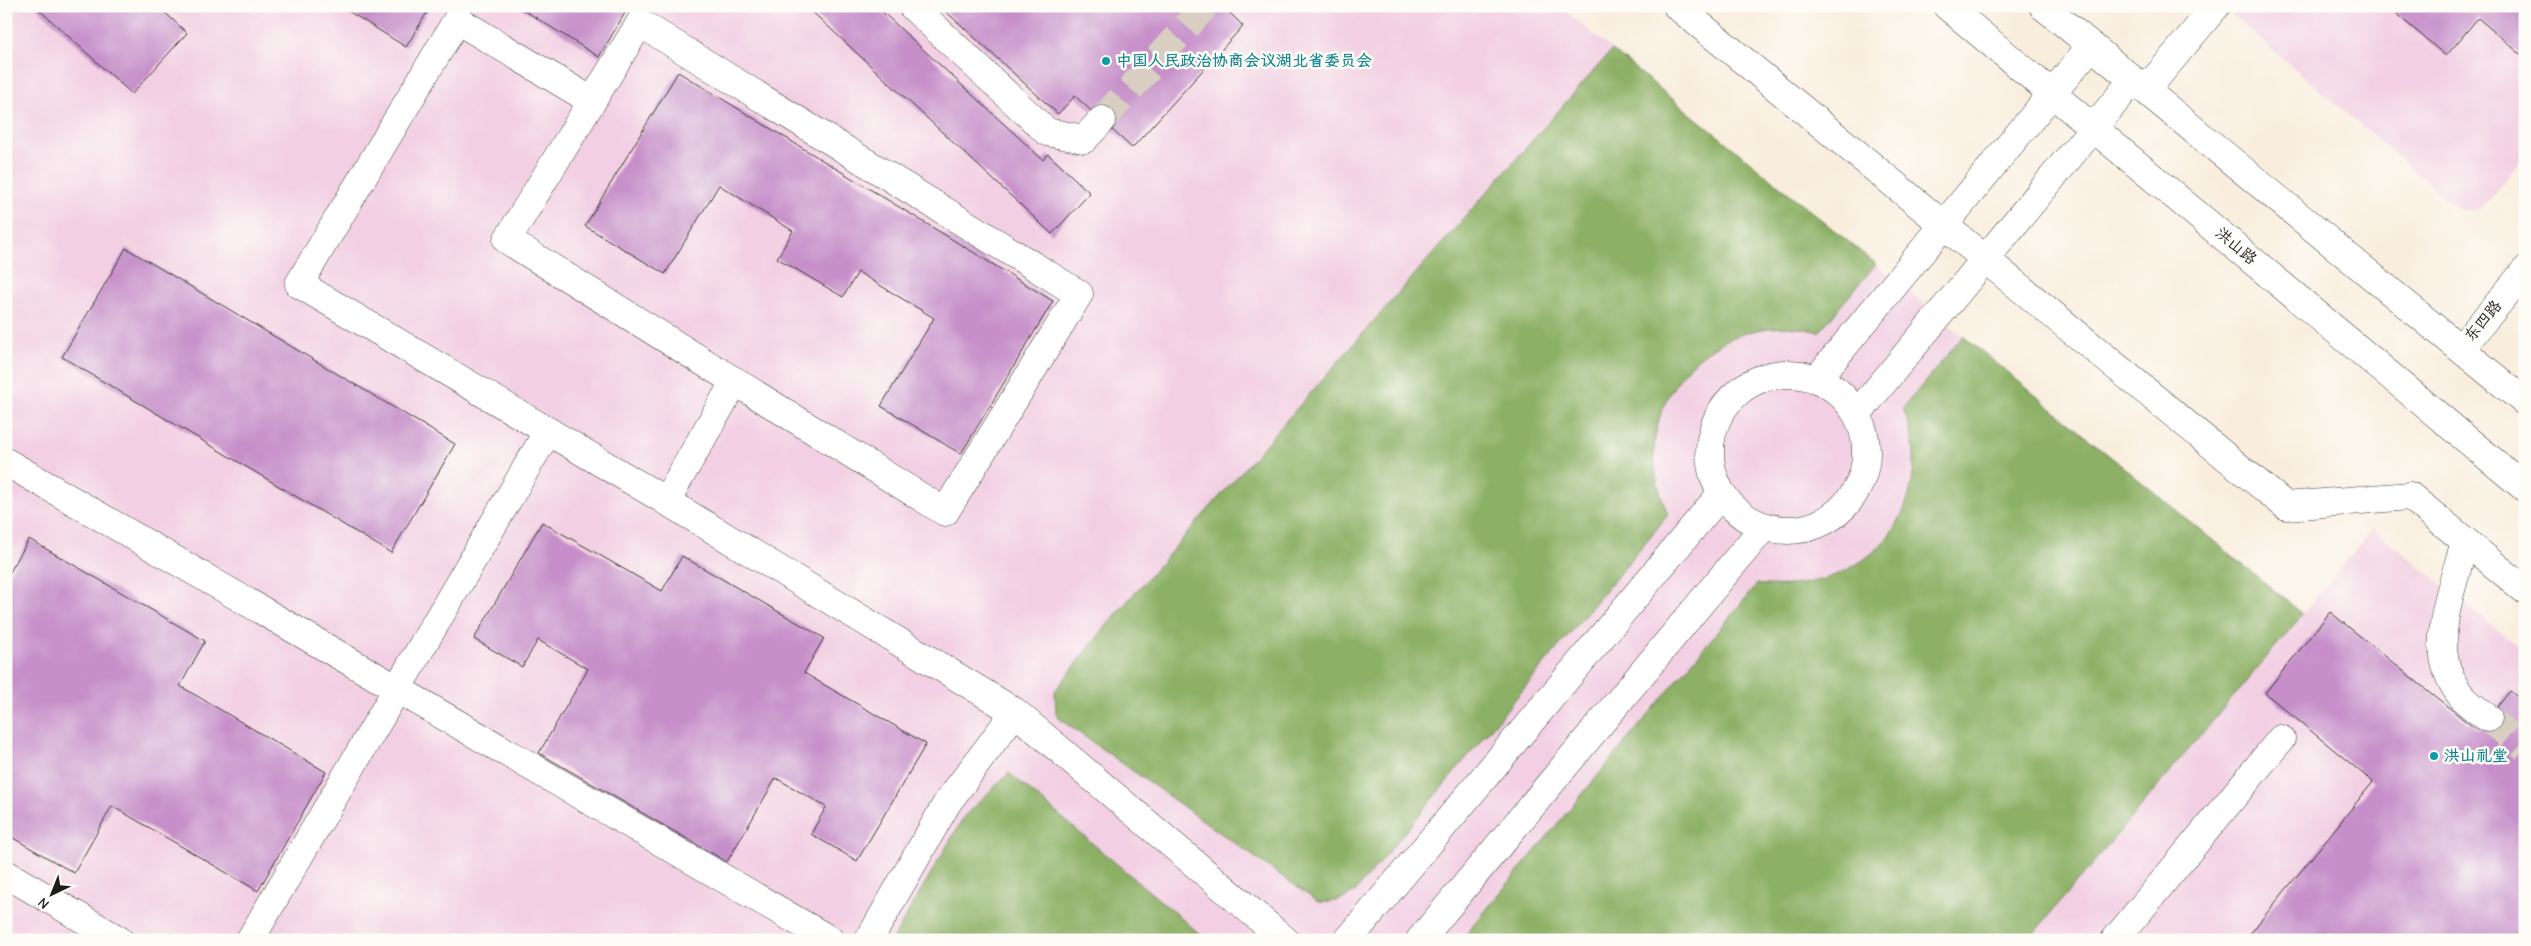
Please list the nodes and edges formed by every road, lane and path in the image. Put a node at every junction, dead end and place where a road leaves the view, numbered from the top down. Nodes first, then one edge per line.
1 (912, 6) edge
2 (1677, 6) edge
3 (1946, 6) edge
4 (2043, 6) edge
5 (2216, 6) edge
6 (2091, 46) junction
7 (2140, 85) junction
8 (2052, 94) junction
9 (592, 101) junction
10 (1102, 120) tunnel mouth
11 (2094, 128) junction
12 (1944, 225) junction
13 (1985, 260) junction
14 (2525, 271) edge
15 (2461, 348) junction
16 (1817, 378) junction
17 (735, 382) junction
18 (2525, 402) edge
19 (1858, 413) junction
20 (548, 431) junction
21 (6, 462) edge
22 (2525, 488) edge
23 (1722, 494) junction
24 (666, 501) junction
25 (1764, 528) junction
26 (2465, 541) junction
27 (2525, 590) edge
28 (397, 688) junction
29 (1015, 712) junction
30 (2488, 718) tunnel mouth
31 (2281, 739) dead end
32 (6, 874) edge
33 (119, 940) edge
34 (250, 940) edge
35 (830, 940) edge
36 (868, 940) edge
37 (1285, 940) edge
38 (1348, 940) edge
39 (1420, 940) edge
40 (2115, 940) edge

1 - 10 main road
2 - 12 main road
3 - 8 main road, 洪山路
4 - 6 main road
5 - 7 main road
6 - 7 main road
6 - 8 main road
7 - 11 main road
7 - 15 main road
8 - 11 main road, 洪山路
8 - 12 main road
9 - 17 main road
9 - 17 main road
9 - 20 main road
11 - 13 main road
11 - 22 main road, 洪山路
12 - 13 main road
12 - 16 main road
13 - 19 main road
13 - 26 main road
14 - 15 main road, 东四路
15 - 18 main road
16 - 19 main road
16 - 23 main road
17 - 24 main road
19 - 25 main road
20 - 24 main road
20 - 28 main road
21 - 28 main road
23 - 25 main road
23 - 38 main road
24 - 29 main road
25 - 39 main road
26 - 27 main road
26 - 30 main road
28 - 34 main road
28 - 35 main road
29 - 36 main road
29 - 37 main road
31 - 40 main road
32 - 33 main road

